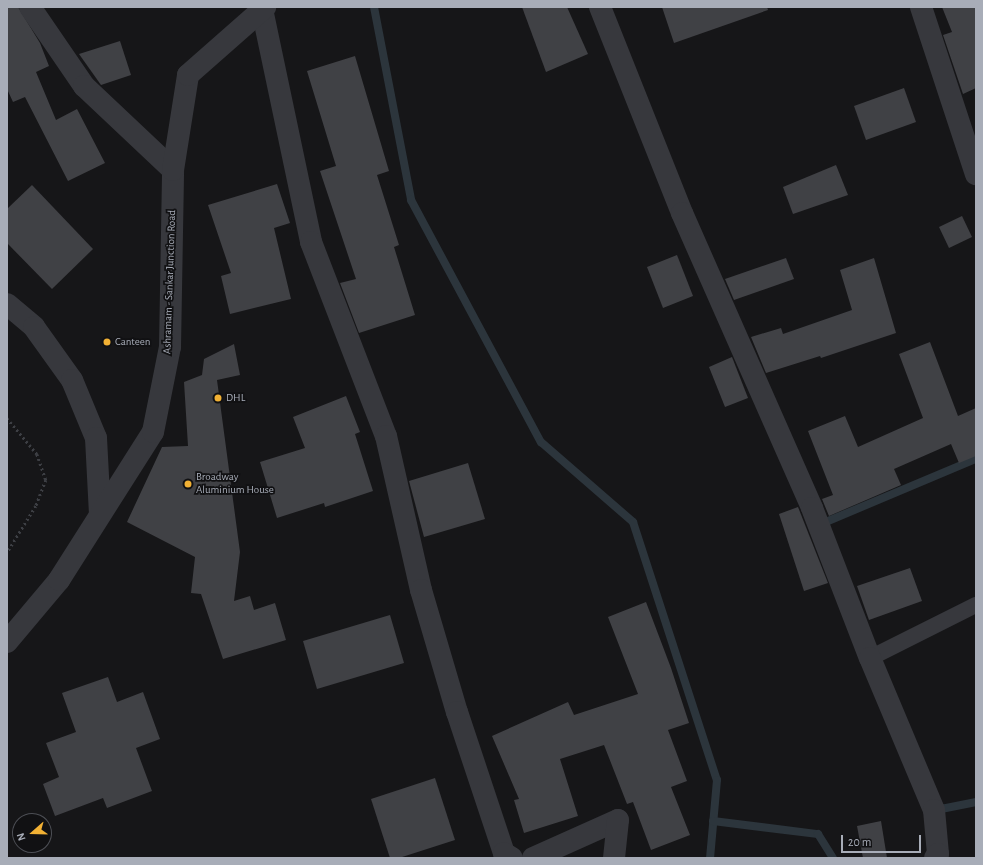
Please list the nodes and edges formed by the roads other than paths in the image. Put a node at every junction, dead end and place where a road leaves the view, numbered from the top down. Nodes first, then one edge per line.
1 (30, 7) edge
2 (600, 7) edge
3 (921, 7) edge
4 (263, 8) edge
5 (173, 170) junction
6 (976, 174) edge
7 (7, 304) edge
8 (100, 514) junction
9 (976, 605) edge
10 (7, 642) edge
11 (870, 658) junction
12 (508, 856) edge
13 (533, 858) edge
14 (614, 858) edge
15 (935, 858) edge

1 - 5 street
2 - 11 street
3 - 6 street
4 - 5 street, Ashramam - Sankar Junction Road
4 - 12 street
5 - 8 street, Ashramam - Sankar Junction Road
7 - 8 street
8 - 10 street, Ashramam - Sankar Junction Road
9 - 11 lane
11 - 15 street
13 - 14 street

